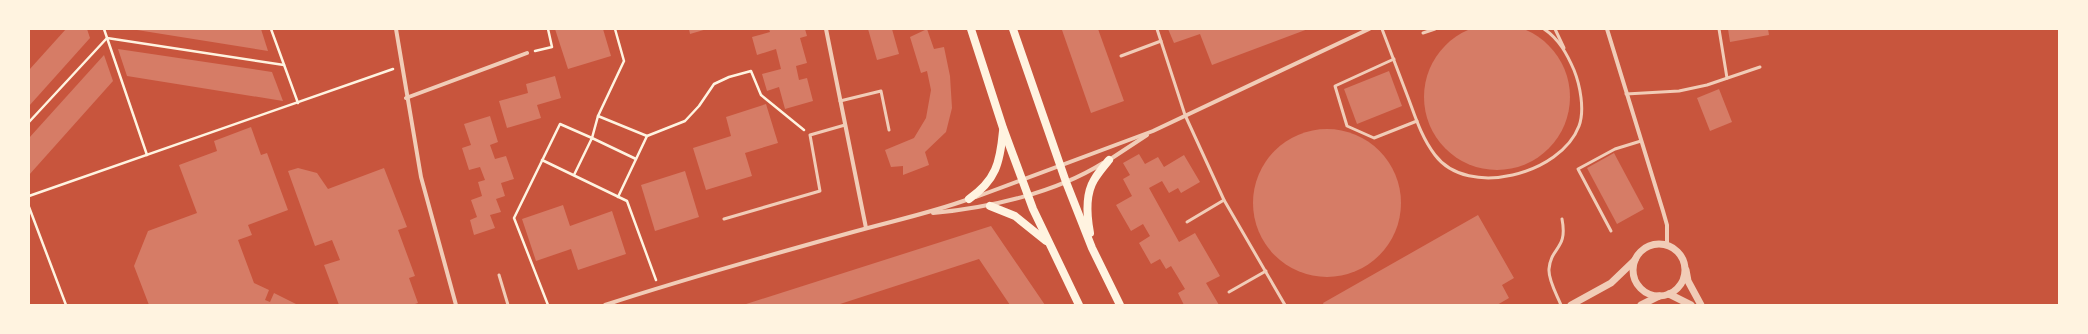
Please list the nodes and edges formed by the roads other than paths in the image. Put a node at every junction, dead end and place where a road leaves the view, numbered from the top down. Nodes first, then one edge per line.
1 (396, 29) edge
2 (826, 29) edge
3 (971, 29) edge
4 (1014, 29) edge
5 (1158, 29) edge
6 (1369, 29) edge
7 (1382, 29) edge
8 (1435, 29) edge
9 (1544, 29) edge
10 (1555, 29) edge
11 (1607, 29) edge
12 (1719, 29) edge
13 (1423, 34) dead end
14 (1161, 41) junction
15 (526, 53) road end
16 (1566, 53) junction
17 (1121, 56) dead end
18 (1394, 59) junction
19 (1760, 66) dead end
20 (1727, 78) junction
21 (1625, 94) junction
22 (406, 98) junction
23 (840, 101) junction
24 (1185, 115) junction
25 (1417, 121) junction
26 (845, 125) junction
27 (1003, 128) junction
28 (889, 130) dead end
29 (1153, 131) junction
30 (1640, 142) junction
31 (1109, 160) junction
32 (1061, 166) junction
33 (1022, 180) junction
34 (1066, 182) junction
35 (1028, 195) junction
36 (968, 199) junction
37 (1224, 200) junction
38 (990, 206) junction
39 (924, 214) junction
40 (724, 218) dead end
41 (1562, 219) dead end
42 (1187, 222) dead end
43 (866, 228) junction
44 (1612, 231) dead end
45 (1049, 245) junction
46 (1667, 245) junction
47 (1092, 248) junction
48 (1636, 258) junction
49 (1684, 264) junction
50 (1266, 271) junction
51 (499, 276) dead end
52 (1229, 292) dead end
53 (1669, 294) junction
54 (1659, 296) junction
55 (456, 305) edge
56 (508, 305) edge
57 (605, 305) edge
58 (1079, 305) edge
59 (1120, 305) edge
60 (1285, 305) edge
61 (1561, 305) edge
62 (1571, 305) edge
63 (1641, 305) edge
64 (1691, 305) edge
65 (1701, 305) edge

1 - 22 street
2 - 23 street
3 - 27 main road
4 - 32 main road
5 - 14 lane
6 - 24 street
7 - 18 lane
8 - 13 lane
9 - 16 lane
10 - 16 lane
11 - 21 street
12 - 20 lane
14 - 17 lane
14 - 24 lane
15 - 22 street
16 - 25 lane
18 - 25 lane
18 - 25 lane
19 - 20 lane
20 - 21 lane
21 - 30 street
22 - 55 street
23 - 26 street
23 - 28 lane
24 - 29 street
24 - 37 lane
26 - 40 lane
26 - 43 street
27 - 33 main road
27 - 36 main road
29 - 31 street
29 - 32 street
30 - 44 lane
30 - 46 street
31 - 34 street
31 - 47 main road
32 - 33 street
32 - 34 main road
33 - 35 main road
33 - 36 street
34 - 35 street
34 - 47 main road
35 - 38 street
35 - 45 main road
36 - 39 street
37 - 42 lane
37 - 50 lane
38 - 39 street
38 - 45 main road
39 - 43 street
41 - 61 lane
43 - 57 street
45 - 58 main road
46 - 48 street
46 - 49 street
47 - 59 main road
48 - 54 street
48 - 62 street
49 - 53 street
49 - 65 street
50 - 52 lane
50 - 60 lane
51 - 56 lane
53 - 54 street
53 - 64 street
54 - 63 street

